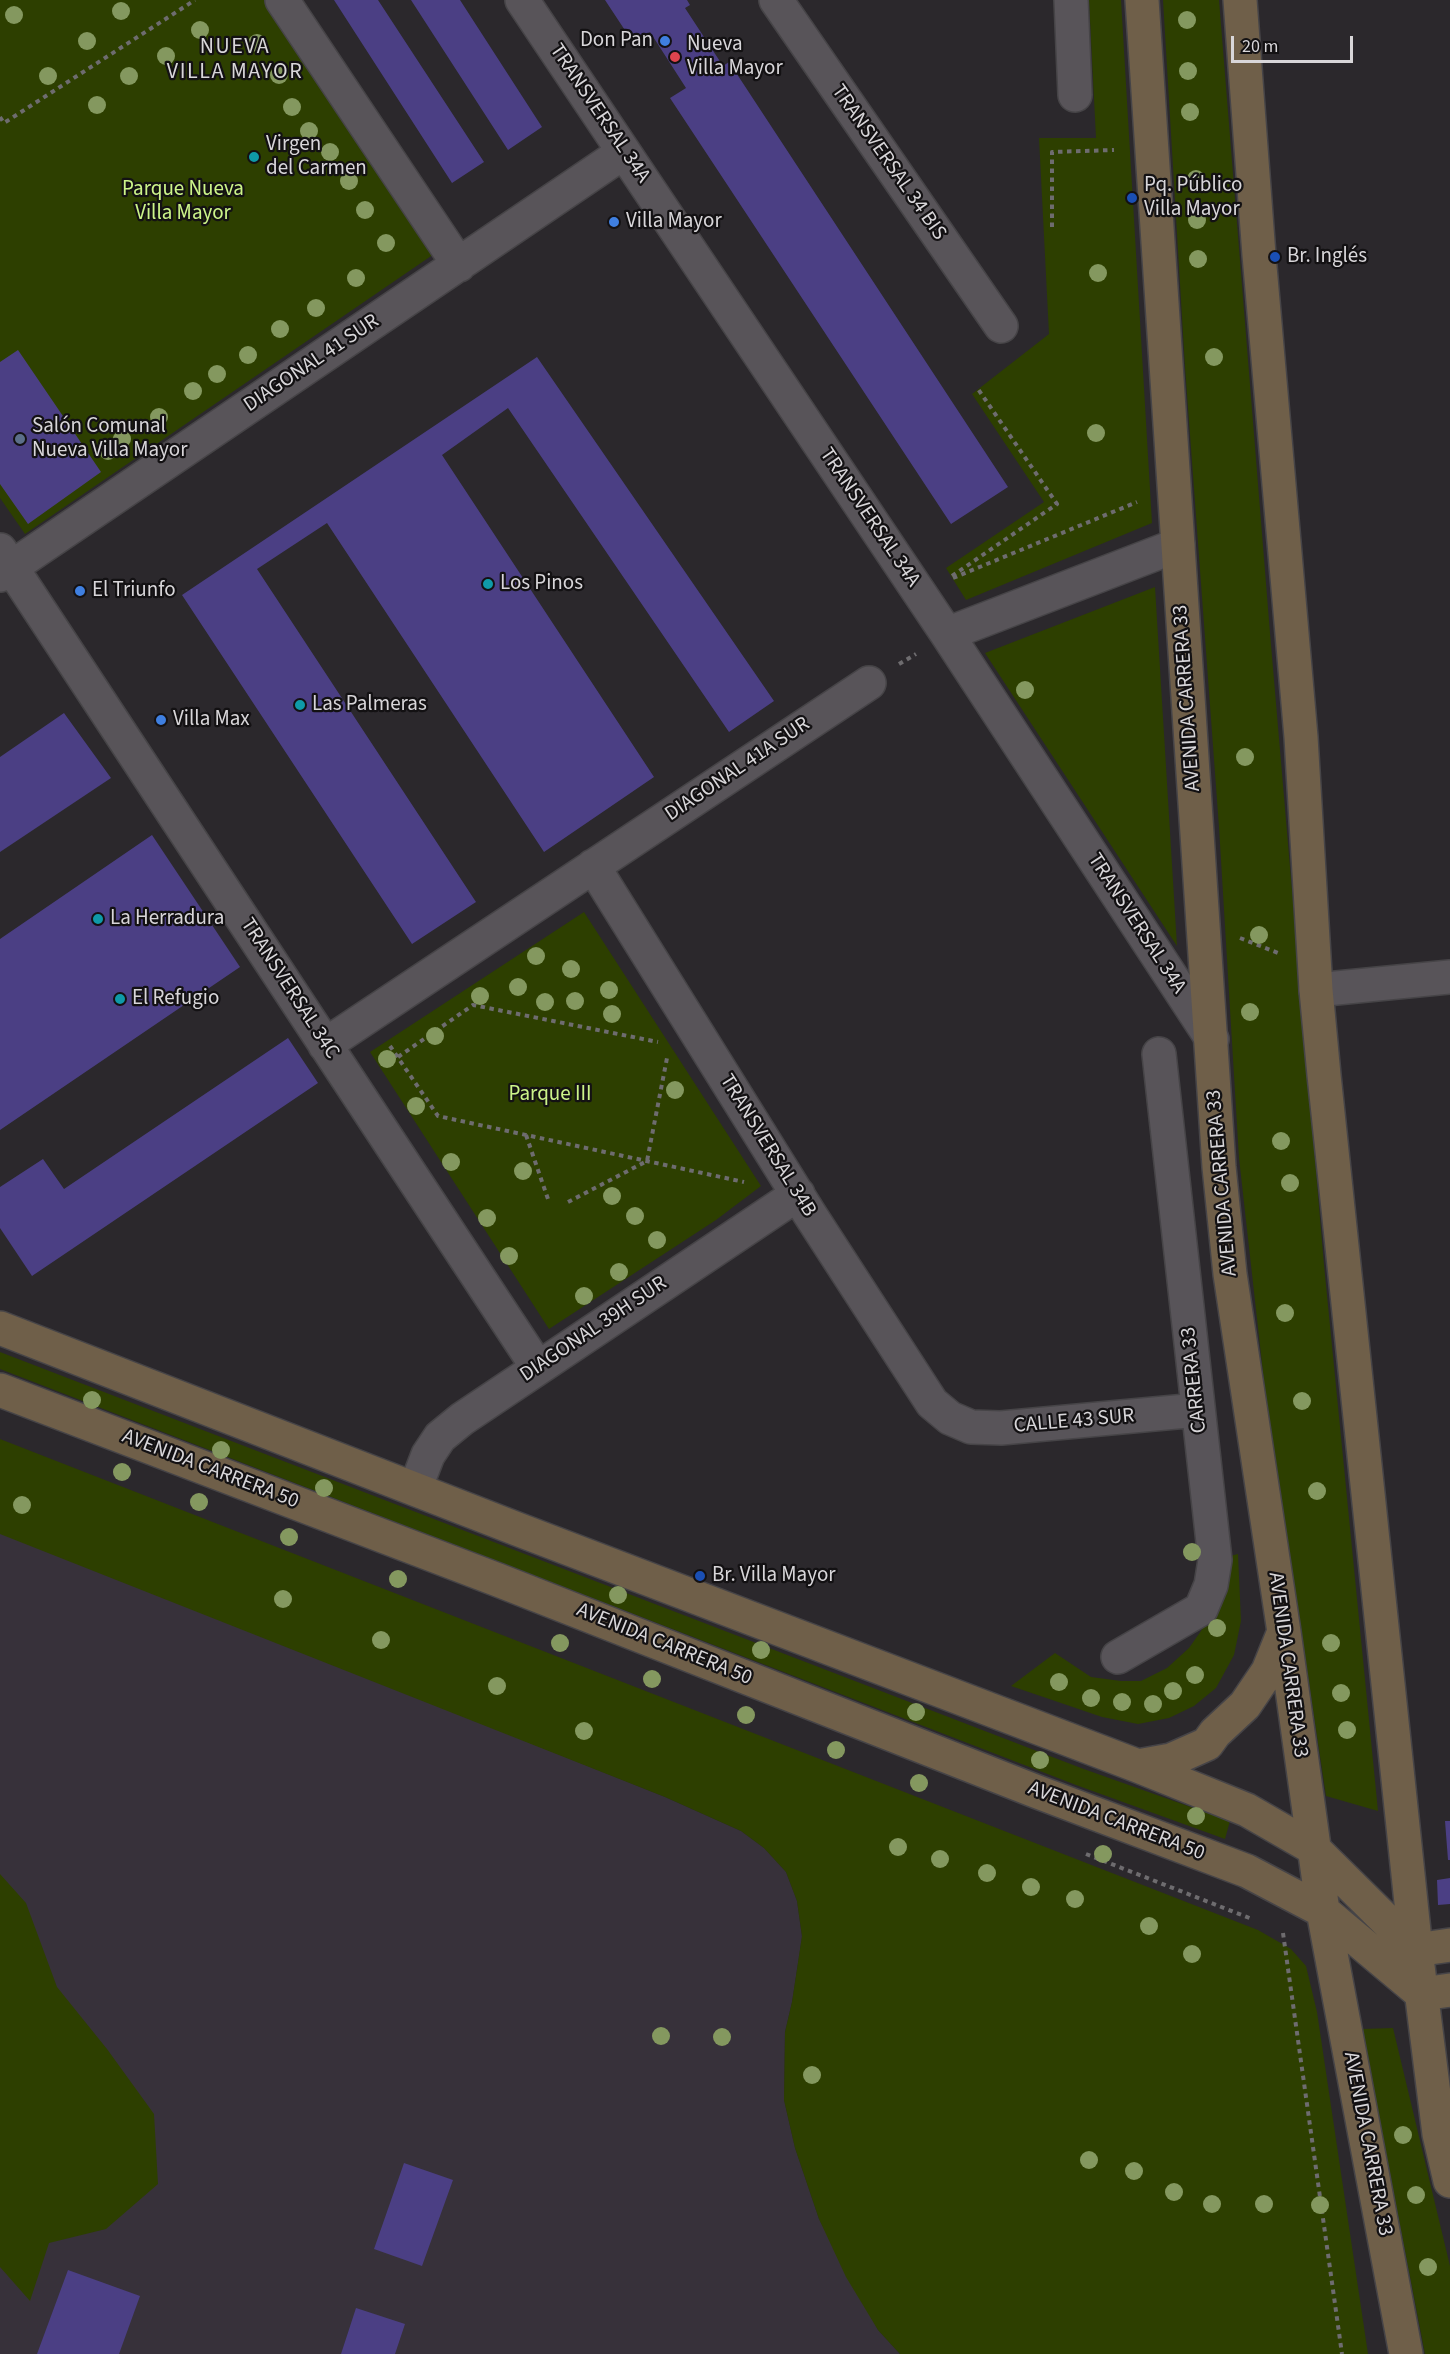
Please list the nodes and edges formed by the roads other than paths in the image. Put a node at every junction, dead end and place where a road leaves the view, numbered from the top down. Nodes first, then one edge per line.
1 (282, 0) edge
2 (522, 0) edge
3 (776, 0) edge
4 (1071, 0) edge
5 (1142, 0) edge
6 (1240, 0) edge
7 (1076, 95) dead end
8 (624, 153) junction
9 (459, 265) junction
10 (1001, 326) dead end
11 (1178, 545) junction
12 (4, 564) edge
13 (947, 634) junction
14 (869, 683) road end
15 (593, 866) junction
16 (1450, 977) edge
17 (1316, 980) junction
18 (1212, 1039) junction
19 (325, 1045) junction
20 (1159, 1054) dead end
21 (798, 1194) junction
22 (0, 1328) edge
23 (538, 1368) junction
24 (0, 1390) edge
25 (1198, 1410) junction
26 (950, 1418) joint
27 (415, 1489) junction
28 (1284, 1632) junction
29 (1118, 1658) dead end
30 (1138, 1766) junction
31 (1313, 1848) junction
32 (1323, 1911) junction
33 (1450, 1945) edge
34 (1416, 1950) junction
35 (1436, 1992) edge
36 (1450, 2181) edge
37 (1407, 2354) edge

1 - 9 street
2 - 8 street, TRANSVERSAL 34A
3 - 10 street, TRANSVERSAL 34 BIS
4 - 7 street
5 - 11 main road, AVENIDA CARRERA 33
6 - 17 main road
8 - 9 street, DIAGONAL 41 SUR
8 - 13 street, TRANSVERSAL 34A
9 - 12 street, DIAGONAL 41 SUR
11 - 13 street
11 - 18 main road, AVENIDA CARRERA 33
12 - 19 street, TRANSVERSAL 34C
13 - 18 street, TRANSVERSAL 34A
14 - 15 street, DIAGONAL 41A SUR
15 - 19 street, DIAGONAL 41A SUR
15 - 21 street, TRANSVERSAL 34B
16 - 17 street
17 - 34 main road
18 - 28 main road, AVENIDA CARRERA 33
19 - 23 street, TRANSVERSAL 34C
20 - 25 street, CARRERA 33
21 - 23 street, DIAGONAL 39H SUR
21 - 26 street, TRANSVERSAL 34B
22 - 27 main road
23 - 27 street, DIAGONAL 39H SUR
24 - 32 main road, AVENIDA CARRERA 50
25 - 26 street, CALLE 43 SUR
25 - 29 street, CARRERA 33
27 - 30 main road
28 - 30 main road
28 - 31 main road, AVENIDA CARRERA 33
30 - 31 main road
31 - 32 main road, AVENIDA CARRERA 33
31 - 34 main road
32 - 35 main road, AVENIDA CARRERA 50
32 - 37 main road, AVENIDA CARRERA 33
33 - 34 main road
34 - 35 main road
35 - 36 main road

